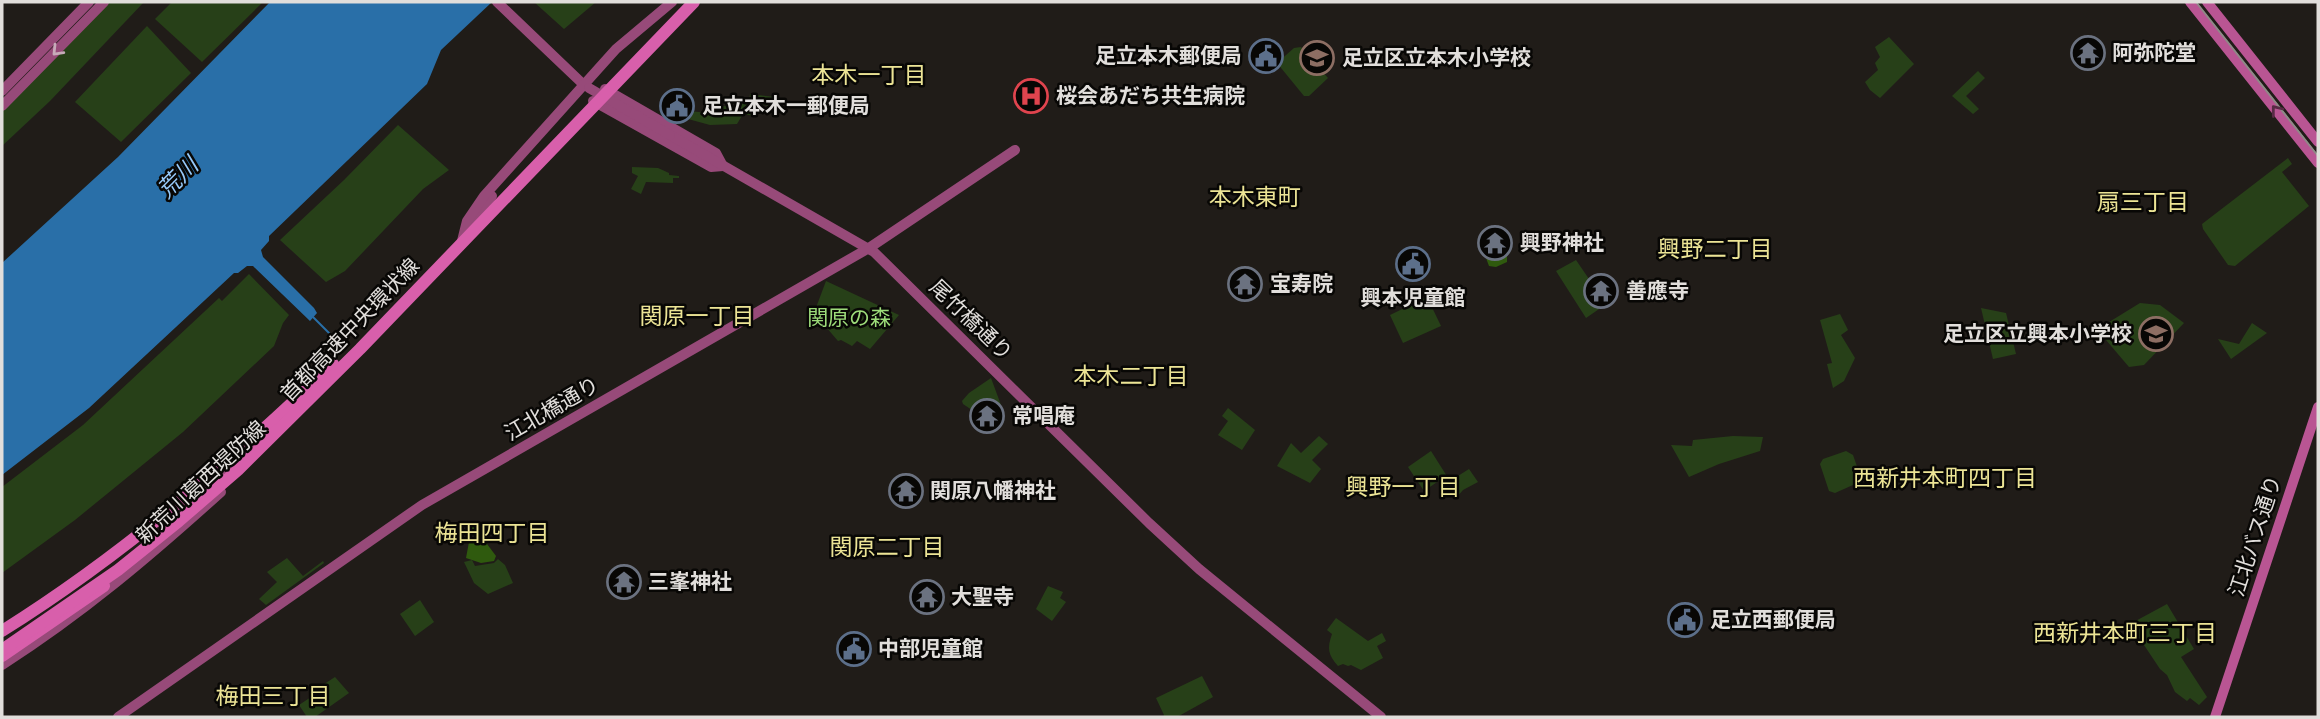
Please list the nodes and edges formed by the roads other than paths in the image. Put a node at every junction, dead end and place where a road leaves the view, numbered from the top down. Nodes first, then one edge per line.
1 (89, 2) edge
2 (104, 2) edge
3 (497, 2) edge
4 (672, 2) edge
5 (683, 2) edge
6 (688, 2) edge
7 (697, 2) edge
8 (2190, 2) edge
9 (2207, 2) edge
10 (586, 86) junction
11 (2, 91) edge
12 (608, 91) junction
13 (596, 103) junction
14 (2, 106) edge
15 (2318, 142) edge
16 (1015, 150) dead end
17 (2318, 163) edge
18 (723, 166) junction
19 (461, 244) junction
20 (869, 248) junction
21 (2318, 407) edge
22 (151, 544) junction
23 (2, 641) edge
24 (2, 656) edge
25 (2, 665) edge
26 (118, 717) edge
27 (1381, 717) edge
28 (2215, 717) edge

1 - 11 main road
2 -> 14 main road
3 - 10 main road, 尾竹橋通り
4 - 10 main road
5 - 23 highway, 首都高速中央環状線, bridge
6 - 12 main road, 新荒川葛西堤防線
7 - 12 main road, 新荒川葛西堤防線
7 - 22 highway, 首都高速中央環状線, bridge
17 -> 8 main road
9 - 15 main road
10 - 18 main road, 尾竹橋通り, bridge
10 - 19 main road
12 - 13 main road, 新荒川葛西堤防線
12 - 18 main road
13 - 18 main road
13 - 19 main road, 新荒川葛西堤防線
16 - 20 main road, 江北橋通り
18 - 20 main road, 尾竹橋通り
19 - 23 main road, 新荒川葛西堤防線
19 - 25 main road, 新荒川葛西堤防線
20 - 26 main road, 江北橋通り
20 - 27 main road, 尾竹橋通り
21 - 28 main road, 江北バス通り
22 - 23 highway, 首都高速中央環状線, bridge
22 - 24 highway, bridge

